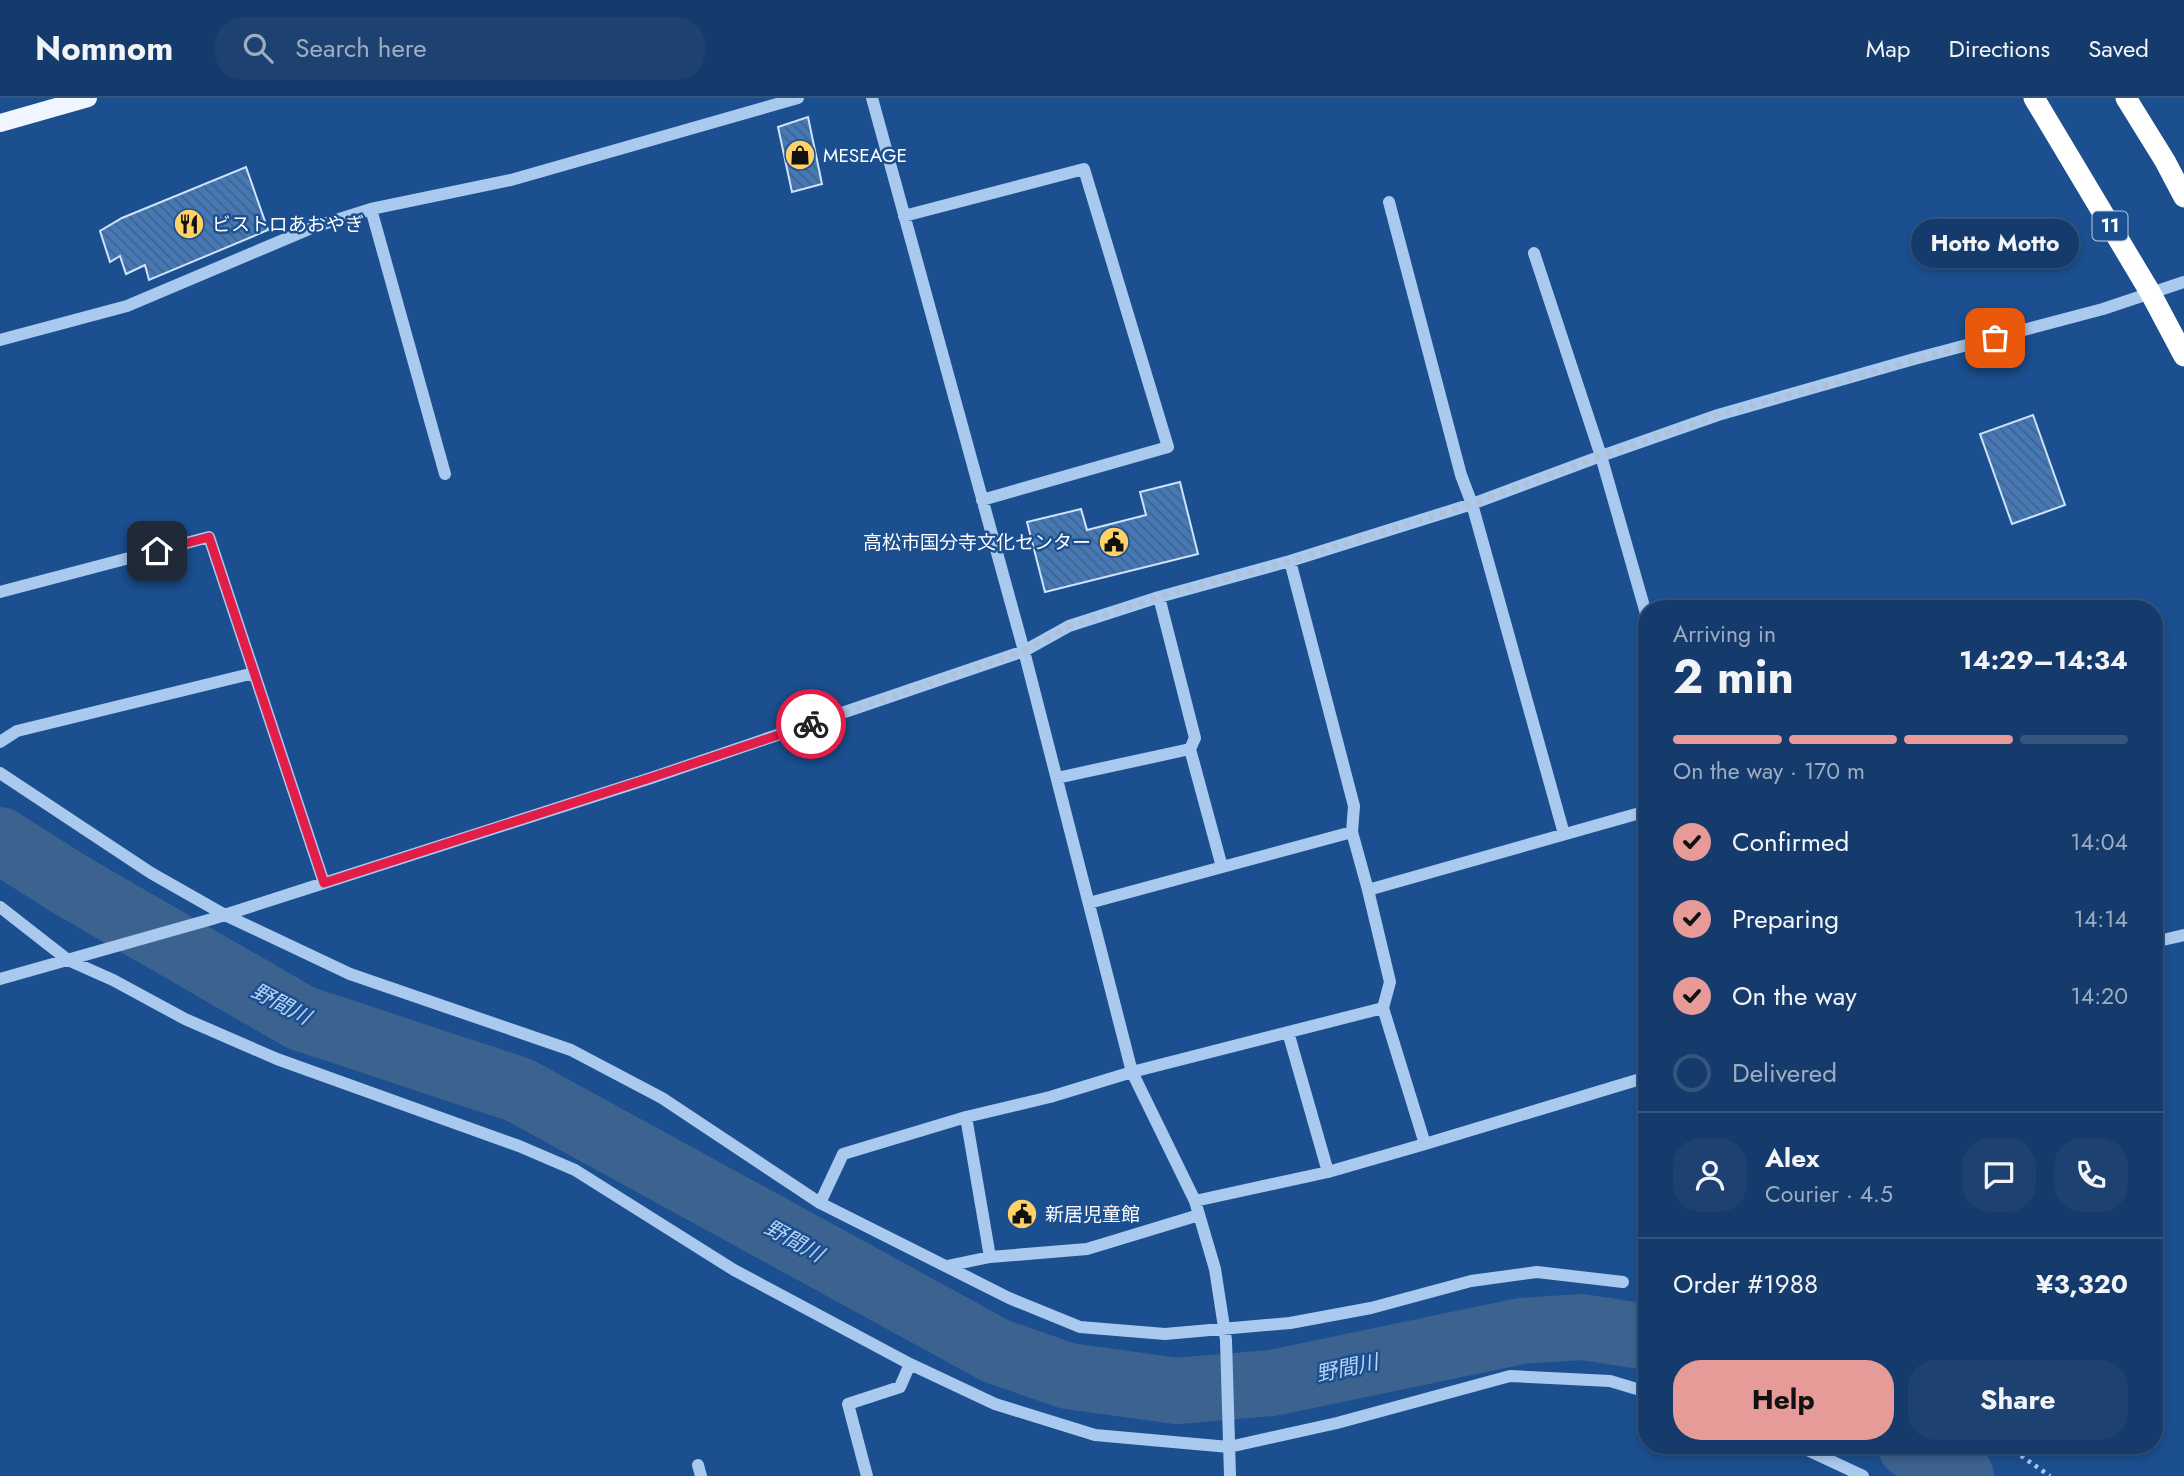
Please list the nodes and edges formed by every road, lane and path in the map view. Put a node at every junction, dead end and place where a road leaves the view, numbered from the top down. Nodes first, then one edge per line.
1 (88, 98) edge
2 (798, 98) edge
3 (872, 98) edge
4 (2034, 98) edge
5 (2126, 98) edge
6 (0, 123) edge
7 (2184, 197) edge
8 (1390, 202) dead end
9 (371, 209) junction
10 (904, 216) junction
11 (1534, 253) dead end
12 (2184, 282) edge
13 (2150, 292) junction
14 (0, 340) edge
15 (2184, 356) edge
16 (1601, 456) junction
17 (445, 474) dead end
18 (982, 500) junction
19 (1472, 504) junction
20 (1290, 561) junction
21 (0, 592) edge
22 (1159, 597) junction
23 (1642, 600) edge
24 (1024, 651) junction
25 (254, 673) junction
26 (0, 741) edge
27 (1190, 749) junction
28 (0, 773) edge
29 (1057, 778) junction
30 (1638, 813) edge
31 (1352, 832) junction
32 (1563, 834) junction
33 (1222, 867) junction
34 (324, 883) junction
35 (1368, 890) junction
36 (1089, 903) junction
37 (0, 907) edge
38 (219, 917) junction
39 (2184, 935) edge
40 (2163, 940) edge
41 (68, 960) junction
42 (0, 979) edge
43 (1383, 1008) junction
44 (1288, 1032) junction
45 (1132, 1072) junction
46 (1638, 1080) edge
47 (965, 1117) junction
48 (1424, 1144) junction
49 (1328, 1172) junction
50 (1195, 1201) junction
51 (820, 1203) junction
52 (1199, 1215) junction
53 (990, 1257) junction
54 (947, 1266) junction
55 (1623, 1282) dead end
56 (1225, 1334) junction
57 (910, 1364) junction
58 (1638, 1389) edge
59 (1229, 1447) junction
60 (1816, 1454) edge
61 (2018, 1454) edge
62 (867, 1476) edge
63 (1230, 1476) edge
64 (1863, 1476) edge
65 (2050, 1476) edge

1 - 6 main road
2 - 9 street
3 - 10 street
4 - 13 highway, 11
5 - 7 highway
8 - 19 street
9 - 14 street
9 - 17 street
10 - 18 street
10 - 18 street
11 - 16 street
12 - 13 street
13 - 15 highway, 11
13 - 16 street
16 - 19 street
16 - 23 street
18 - 24 street
19 - 20 street
19 - 32 street
20 - 22 street
20 - 31 street
21 - 25 street
22 - 24 street
22 - 27 street
24 - 29 street
24 - 34 street
25 - 26 street
25 - 34 street
27 - 29 street
27 - 33 street
28 - 38 street
29 - 36 street
30 - 32 street
31 - 33 street
31 - 35 street
32 - 35 street
33 - 36 street
34 - 38 street
35 - 43 street
36 - 45 street
37 - 41 street
38 - 41 street
38 - 51 street
39 - 40 street
41 - 42 street
41 - 57 street
43 - 44 street
43 - 48 street
44 - 45 street
44 - 49 street
45 - 47 street
45 - 50 street
46 - 48 street
47 - 51 street
47 - 53 street
48 - 49 street
49 - 50 street
50 - 52 street
51 - 54 street
52 - 53 street
52 - 56 street
53 - 54 street
54 - 56 street
55 - 56 street
56 - 59 street
57 - 59 street
57 - 62 street
58 - 59 street
59 - 63 street
60 - 64 street
61 - 65 path

